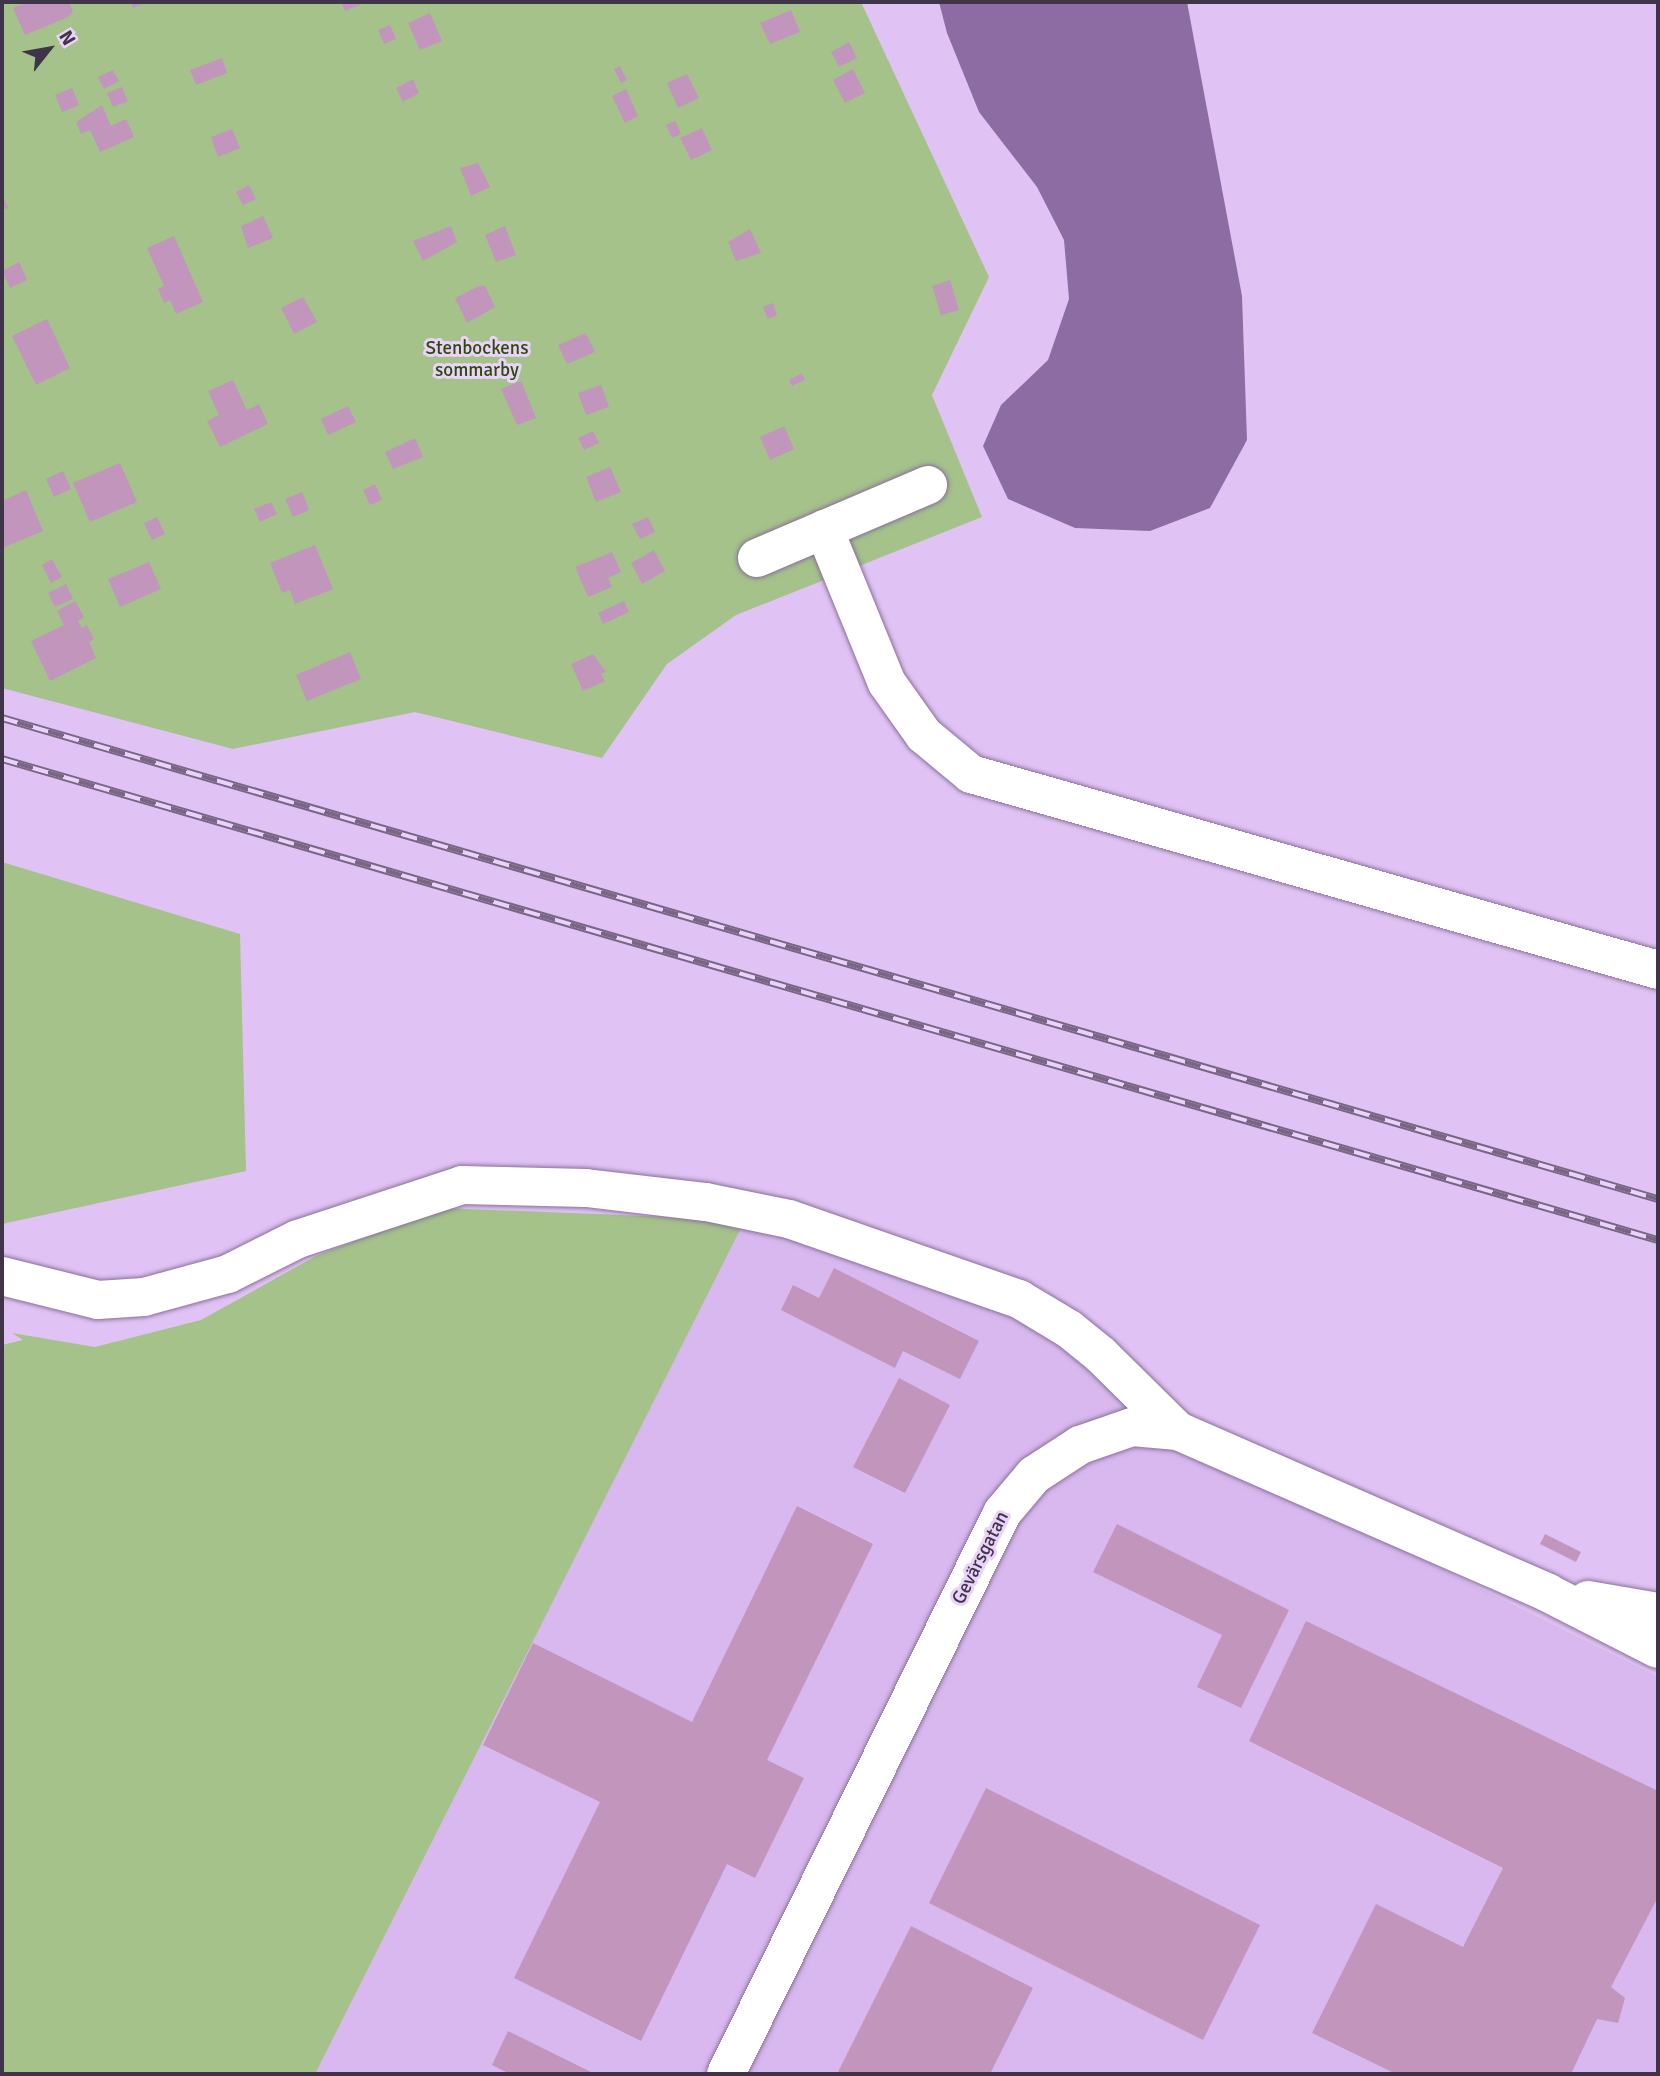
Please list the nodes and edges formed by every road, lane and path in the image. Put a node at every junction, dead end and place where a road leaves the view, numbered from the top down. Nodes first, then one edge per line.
1 (928, 485) dead end
2 (824, 529) junction
3 (757, 558) dead end
4 (1658, 970) edge
5 (2, 1276) edge
6 (1178, 1431) junction
7 (1549, 1593) junction
8 (1658, 1612) edge
9 (1658, 1649) edge
10 (726, 2074) edge

1 - 2 street
2 - 3 street
2 - 4 street
5 - 6 street
6 - 7 street, Gevärsgatan
6 - 10 street, Gevärsgatan
7 - 8 street, Gevärsgatan
7 - 9 street, Gevärsgatan

